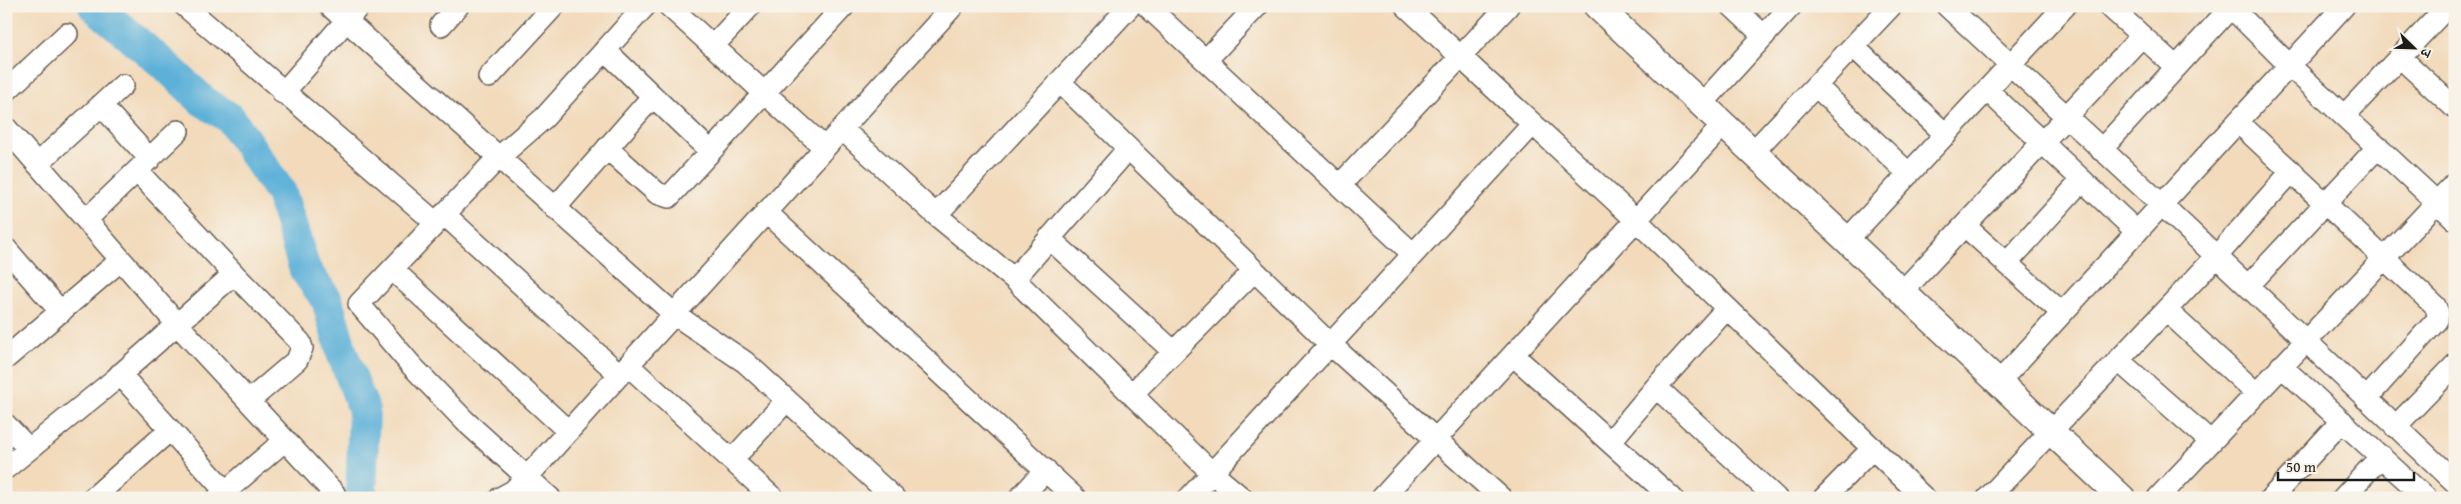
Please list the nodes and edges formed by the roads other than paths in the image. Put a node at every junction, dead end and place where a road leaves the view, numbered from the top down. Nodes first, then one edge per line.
1 (185, 6) edge
2 (458, 6) edge
3 (554, 6) edge
4 (645, 6) edge
5 (669, 6) edge
6 (750, 6) edge
7 (844, 6) edge
8 (953, 6) edge
9 (1130, 6) edge
10 (1147, 6) edge
11 (1257, 6) edge
12 (1406, 6) edge
13 (1508, 6) edge
14 (1732, 6) edge
15 (1791, 6) edge
16 (1891, 6) edge
17 (1947, 6) edge
18 (2109, 6) edge
19 (2344, 6) edge
20 (2449, 6) edge
21 (2062, 7) edge
22 (2230, 7) edge
23 (1606, 9) edge
24 (2455, 10) edge
25 (345, 11) edge
26 (441, 25) dead end
27 (67, 34) dead end
28 (1764, 36) junction
29 (2142, 36) junction
30 (713, 46) junction
31 (1853, 46) junction
32 (605, 50) junction
33 (1461, 56) junction
34 (2400, 57) junction
35 (1206, 60) junction
36 (2010, 66) junction
37 (2290, 66) junction
38 (2176, 67) junction
39 (490, 77) dead end
40 (1060, 82) junction
41 (124, 85) dead end
42 (1816, 86) junction
43 (1987, 90) junction
44 (6, 91) edge
45 (764, 92) junction
46 (283, 93) junction
47 (653, 96) junction
48 (1702, 104) junction
49 (101, 106) junction
50 (2455, 108) edge
51 (2344, 116) junction
52 (2067, 118) junction
53 (2238, 122) junction
54 (1533, 124) junction
55 (1724, 124) junction
56 (842, 128) junction
57 (178, 131) dead end
58 (1946, 135) junction
59 (10, 141) edge
60 (2043, 144) junction
61 (2378, 147) junction
62 (607, 148) junction
63 (825, 148) junction
64 (1128, 149) junction
65 (2101, 150) junction
66 (710, 151) junction
67 (1753, 152) junction
68 (498, 158) junction
69 (37, 164) junction
70 (143, 165) junction
71 (2292, 171) junction
72 (1909, 174) junction
73 (2082, 180) junction
74 (2455, 183) edge
75 (1340, 185) junction
76 (2325, 202) junction
77 (2437, 202) junction
78 (2162, 205) junction
79 (555, 208) junction
80 (766, 212) junction
81 (936, 214) junction
82 (440, 219) junction
83 (2455, 219) edge
84 (86, 220) junction
85 (1636, 220) junction
86 (1965, 226) junction
87 (2137, 232) junction
88 (1049, 238) junction
89 (1847, 240) junction
90 (7, 252) edge
91 (1413, 254) junction
92 (2216, 257) junction
93 (2383, 259) junction
94 (121, 260) junction
95 (2006, 263) junction
96 (393, 270) junction
97 (1254, 271) junction
98 (234, 274) junction
99 (1014, 279) junction
100 (2248, 286) junction
101 (1903, 291) junction
102 (1727, 308) junction
103 (2166, 310) junction
104 (61, 312) junction
105 (2061, 312) junction
106 (674, 314) junction
107 (177, 324) junction
108 (2304, 341) junction
109 (1330, 344) junction
110 (1174, 352) junction
111 (1513, 355) junction
112 (6, 358) edge
113 (2118, 360) junction
114 (2455, 365) edge
115 (2281, 366) junction
116 (624, 369) junction
117 (120, 374) junction
118 (1999, 382) junction
119 (1656, 387) junction
120 (2256, 393) junction
121 (1132, 394) junction
122 (2366, 398) junction
123 (787, 400) junction
124 (249, 402) junction
125 (2342, 421) junction
126 (6, 424) edge
127 (2395, 427) junction
128 (170, 430) junction
129 (2051, 430) junction
130 (568, 431) junction
131 (1436, 439) junction
132 (285, 440) junction
133 (1610, 442) junction
134 (2210, 442) junction
135 (1873, 448) junction
136 (29, 450) junction
137 (2381, 456) junction
138 (732, 460) junction
139 (6, 468) edge
140 (1046, 470) junction
141 (1212, 473) junction
142 (526, 477) junction
143 (2455, 482) edge
144 (2455, 486) edge
145 (221, 495) edge
146 (93, 498) edge
147 (328, 498) edge
148 (500, 498) edge
149 (550, 498) edge
150 (773, 498) edge
151 (894, 498) edge
152 (1020, 498) edge
153 (1075, 498) edge
154 (1189, 498) edge
155 (1242, 498) edge
156 (1382, 498) edge
157 (1501, 498) edge
158 (1672, 498) edge
159 (1776, 498) edge
160 (1824, 498) edge
161 (1924, 498) edge
162 (1988, 498) edge
163 (2122, 498) edge
164 (2158, 498) edge
165 (2271, 498) edge
166 (2343, 498) edge
167 (2426, 498) edge
168 (2444, 498) edge

1 - 46 street
2 - 26 street
3 - 39 street
4 - 32 street
5 - 30 street
6 - 30 street
7 - 45 street
8 - 56 street
9 - 40 street
10 - 35 street
11 - 35 street
12 - 33 street
13 - 33 street
14 - 28 street
15 - 28 street
16 - 31 street
17 - 36 street
18 - 29 street
19 - 37 street
20 - 24 street
20 - 34 street
21 - 36 street
22 - 37 street
22 - 38 street
23 - 48 street
25 - 46 street
25 - 68 street
27 - 44 street
28 - 48 street
29 - 38 street
29 - 52 street
30 - 45 street
31 - 42 street
31 - 58 street
32 - 47 street
32 - 68 street
33 - 54 street
33 - 75 street
34 - 50 street
34 - 51 street
35 - 75 street
36 - 43 street
36 - 52 street
37 - 51 street
37 - 53 street
38 - 65 street
40 - 64 street
40 - 81 street
41 - 49 street
42 - 67 street
42 - 72 street
43 - 58 street
43 - 60 street
45 - 63 street
45 - 66 street
46 - 82 street
47 - 62 street
47 - 66 street
48 - 55 street
49 - 69 street
49 - 70 street
51 - 61 street
52 - 60 street
52 - 65 street
53 - 71 street
53 - 78 street
54 - 85 street
54 - 91 street
55 - 67 street
55 - 85 street
56 - 63 street
56 - 81 street
57 - 70 street
58 - 72 street
59 - 69 street
60 - 73 street
60 - 86 street
61 - 76 street
61 - 77 street
62 - 66 street
62 - 79 street
63 - 80 street
64 - 88 street
64 - 97 street
65 - 78 street
67 - 89 street
68 - 79 street
68 - 82 street
69 - 84 street
70 - 84 street
70 - 98 street
71 - 76 street
71 - 92 street
72 - 89 street
73 - 87 street
73 - 95 street
74 - 77 street
75 - 91 street
76 - 93 street
76 - 100 street
77 - 83 street
77 - 93 street
78 - 87 street
78 - 92 street
79 - 106 street
80 - 106 street
80 - 140 street
81 - 99 street
82 - 96 street
82 - 116 street
84 - 94 street
85 - 102 street
85 - 111 street
86 - 95 street
86 - 101 street
87 - 105 street
88 - 99 street
88 - 110 street
89 - 101 street
90 - 104 street
91 - 109 street
92 - 100 street
92 - 103 street
93 - 108 street
93 - 122 street
94 - 104 street
94 - 107 street
95 - 105 street
96 - 130 street
96 - 142 street
97 - 109 street
97 - 110 street
98 - 107 street
98 - 124 street
99 - 121 street
100 - 108 street
101 - 118 street
102 - 119 street
102 - 135 street
103 - 113 street
103 - 120 street
104 - 112 street
105 - 118 street
106 - 116 street
106 - 123 street
107 - 117 street
107 - 124 street
108 - 115 street
108 - 122 street
109 - 131 street
109 - 141 street
110 - 121 street
111 - 131 street
111 - 133 street
113 - 129 street
113 - 134 street
114 - 127 street
115 - 120 street
115 - 125 street
116 - 130 street
116 - 138 street
117 - 128 street
117 - 136 street
118 - 129 street
119 - 133 street
119 - 159 street
120 - 134 street
121 - 141 street
122 - 127 street
123 - 138 street
123 - 151 street
124 - 132 street
125 - 137 street
125 - 165 street
126 - 136 street
127 - 143 street
128 - 145 street
128 - 146 street
129 - 162 street
129 - 163 street
130 - 142 street
131 - 156 street
131 - 157 street
132 - 145 street
132 - 147 street
133 - 158 street
134 - 164 street
135 - 160 street
135 - 161 street
136 - 139 street
137 - 166 street
137 - 167 street
138 - 150 street
140 - 152 street
140 - 153 street
141 - 154 street
141 - 155 street
142 - 148 street
142 - 149 street
144 - 168 street

